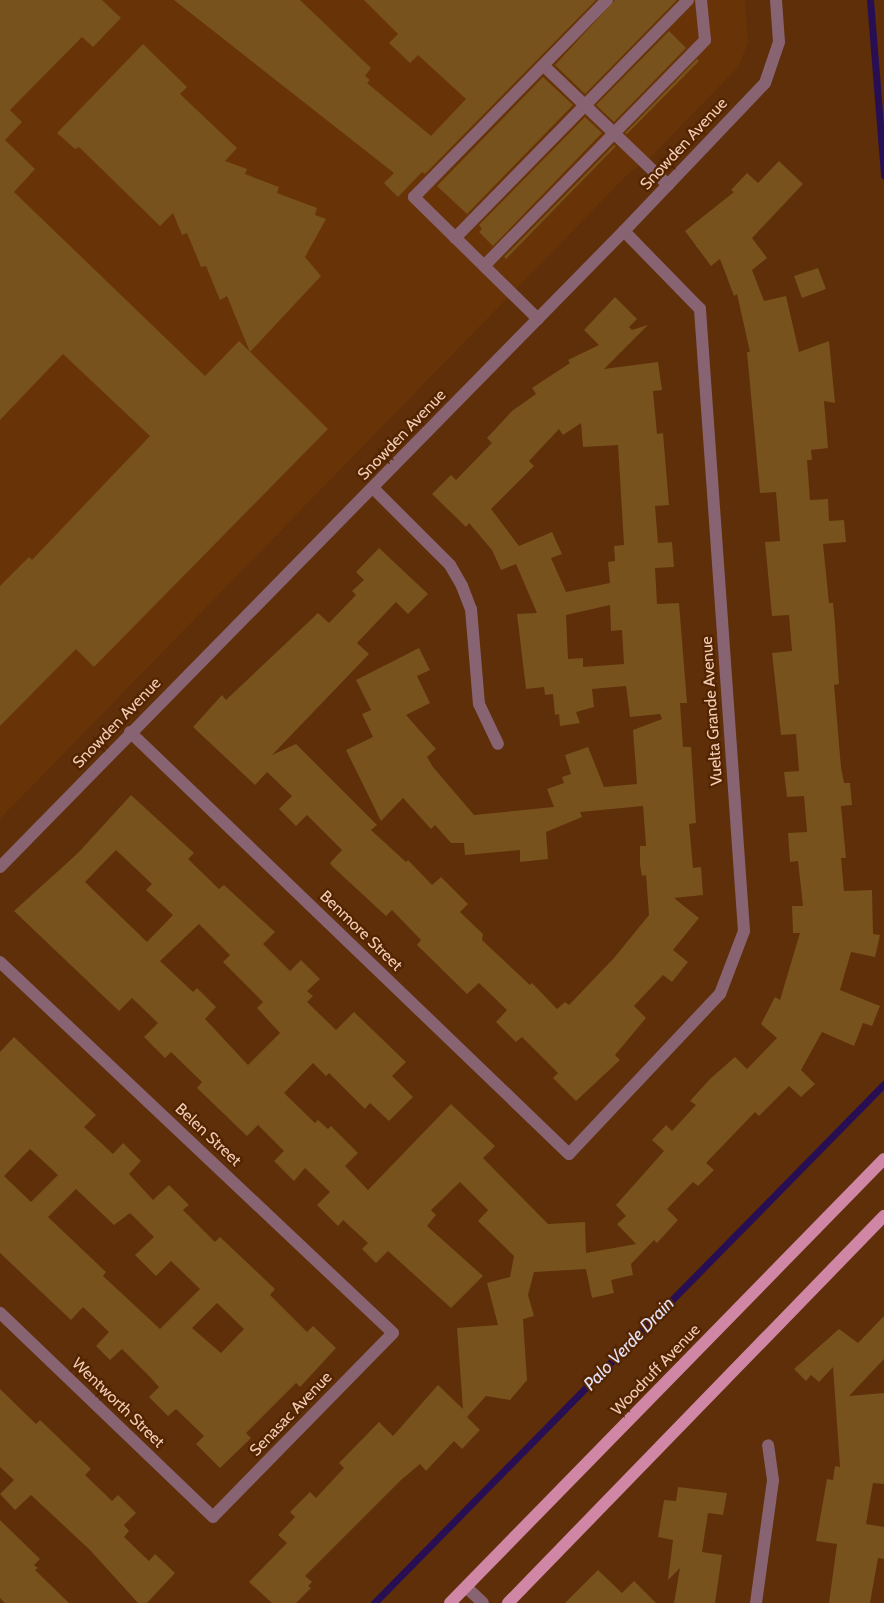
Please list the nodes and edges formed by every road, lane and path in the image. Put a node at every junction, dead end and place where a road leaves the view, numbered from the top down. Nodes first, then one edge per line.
1 (606, 0) edge
2 (688, 0) edge
3 (701, 0) edge
4 (776, 0) edge
5 (544, 66) junction
6 (585, 105) junction
7 (614, 133) junction
8 (668, 185) junction
9 (624, 231) junction
10 (456, 238) junction
11 (484, 266) junction
12 (538, 319) junction
13 (373, 488) junction
14 (130, 732) junction
15 (498, 744) dead end
16 (0, 868) edge
17 (0, 962) edge
18 (569, 1154) joint
19 (884, 1159) edge
20 (884, 1216) edge
21 (0, 1312) edge
22 (393, 1333) joint
23 (768, 1445) dead end
24 (213, 1517) joint
25 (466, 1587) junction
26 (450, 1603) edge
27 (483, 1603) edge
28 (508, 1603) edge
29 (756, 1603) edge

1 - 5 street
2 - 6 street
3 - 7 street
4 - 8 street, Snowden Avenue
5 - 6 street
5 - 10 street
6 - 7 street
6 - 10 street
7 - 8 street
7 - 11 street
8 - 9 street, Snowden Avenue
9 - 12 street, Snowden Avenue
9 - 18 street, Vuelta Grande Avenue
10 - 11 street
11 - 12 street
12 - 13 street, Snowden Avenue
13 - 14 street, Snowden Avenue
13 - 15 street
14 - 16 street, Snowden Avenue
14 - 18 street, Benmore Street
17 - 22 street, Belen Street
19 - 25 main road, Woodruff Avenue
20 - 28 main road
21 - 24 street, Wentworth Street
22 - 24 street, Senasac Avenue
23 - 29 street
25 - 26 main road, Woodruff Avenue
25 - 27 street

